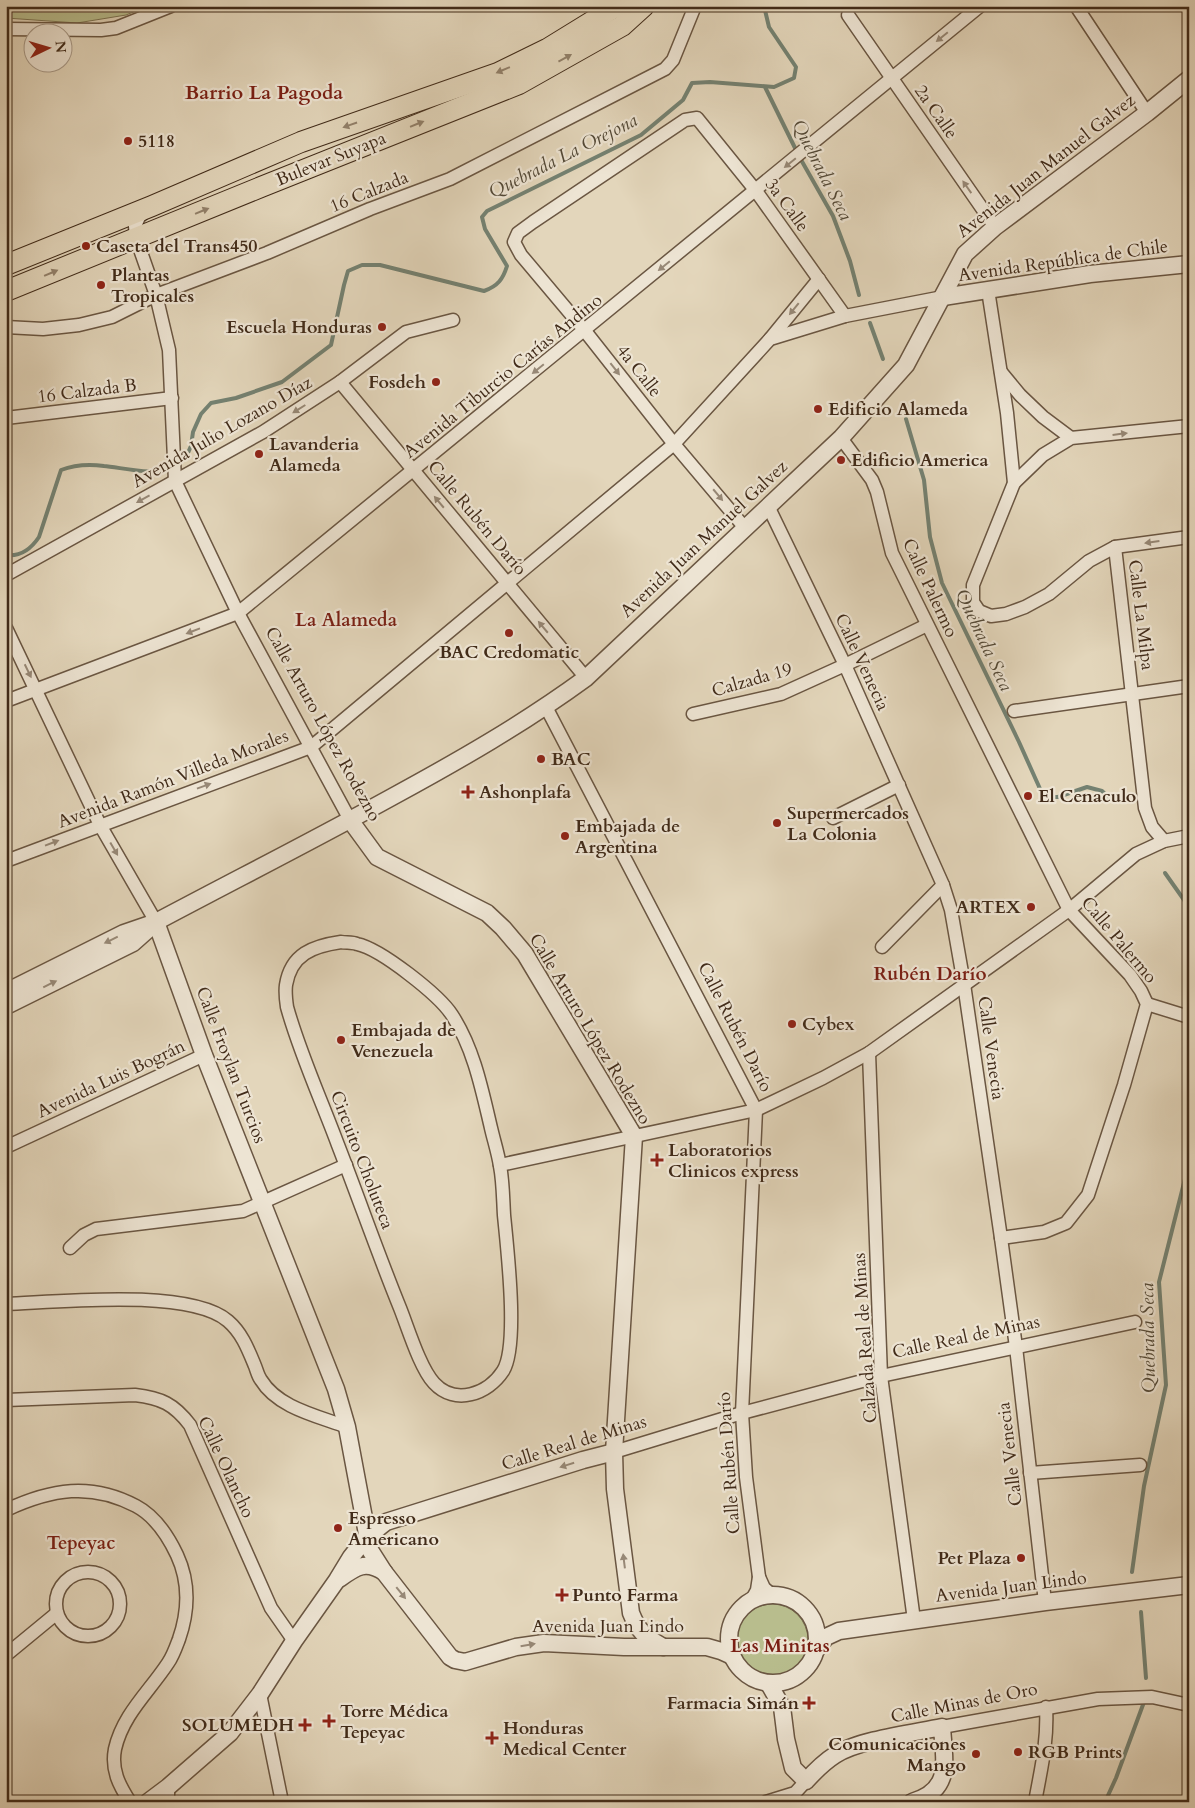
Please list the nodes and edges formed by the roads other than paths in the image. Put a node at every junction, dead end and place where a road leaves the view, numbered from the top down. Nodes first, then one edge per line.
1 (171, 6) edge
2 (617, 6) edge
3 (644, 6) edge
4 (695, 6) edge
5 (980, 6) edge
6 (1076, 6) edge
7 (848, 15) dead end
8 (6, 29) edge
9 (891, 78) junction
10 (1189, 79) edge
11 (1146, 113) junction
12 (756, 191) junction
13 (152, 206) junction
14 (108, 224) junction
15 (995, 227) junction
16 (518, 233) joint
17 (136, 238) junction
18 (1189, 264) edge
19 (6, 265) edge
20 (819, 279) junction
21 (988, 290) junction
22 (6, 291) edge
23 (156, 295) junction
24 (943, 297) junction
25 (845, 316) junction
26 (453, 320) dead end
27 (6, 327) edge
28 (585, 331) junction
29 (770, 339) junction
30 (1000, 370) junction
31 (340, 382) junction
32 (172, 398) junction
33 (6, 418) edge
34 (1189, 426) edge
35 (842, 438) junction
36 (1071, 438) junction
37 (674, 444) junction
38 (175, 471) junction
39 (413, 472) junction
40 (1014, 483) junction
41 (768, 506) junction
42 (745, 528) junction
43 (1189, 537) edge
44 (1115, 547) junction
45 (6, 575) edge
46 (506, 584) junction
47 (238, 614) junction
48 (928, 625) junction
49 (6, 628) edge
50 (845, 665) junction
51 (586, 678) junction
52 (1189, 686) edge
53 (37, 690) junction
54 (1133, 694) junction
55 (6, 701) edge
56 (546, 707) junction
57 (1014, 711) dead end
58 (693, 714) dead end
59 (311, 746) junction
60 (899, 785) junction
61 (833, 818) dead end
62 (350, 820) junction
63 (100, 825) junction
64 (1189, 836) edge
65 (1164, 841) junction
66 (6, 861) edge
67 (943, 885) junction
68 (1069, 910) junction
69 (156, 922) junction
70 (882, 947) dead end
71 (964, 984) junction
72 (6, 992) edge
73 (1148, 1004) junction
74 (6, 1006) edge
75 (1189, 1017) edge
76 (869, 1053) junction
77 (204, 1055) junction
78 (756, 1110) junction
79 (634, 1136) junction
80 (6, 1147) edge
81 (346, 1165) junction
82 (500, 1165) junction
83 (263, 1203) junction
84 (1001, 1238) junction
85 (70, 1248) dead end
86 (6, 1304) edge
87 (1135, 1322) dead end
88 (1016, 1347) junction
89 (881, 1376) junction
90 (6, 1400) edge
91 (742, 1413) junction
92 (347, 1426) junction
93 (614, 1452) junction
94 (1140, 1465) dead end
95 (1030, 1474) junction
96 (6, 1510) edge
97 (367, 1537) junction
98 (384, 1572) junction
99 (759, 1577) junction
100 (337, 1580) junction
101 (1189, 1585) edge
102 (772, 1595) junction
103 (751, 1600) junction
104 (1045, 1602) junction
105 (57, 1613) junction
106 (631, 1613) junction
107 (812, 1619) junction
108 (914, 1620) junction
109 (839, 1631) junction
110 (729, 1633) junction
111 (294, 1641) junction
112 (605, 1646) junction
113 (663, 1647) junction
114 (707, 1647) junction
115 (817, 1649) junction
116 (6, 1656) edge
117 (732, 1656) junction
118 (795, 1678) junction
119 (769, 1684) junction
120 (260, 1694) junction
121 (1189, 1704) edge
122 (782, 1707) junction
123 (1046, 1707) junction
124 (942, 1727) junction
125 (806, 1780) junction
126 (168, 1794) edge
127 (130, 1802) edge
128 (148, 1802) edge
129 (282, 1802) edge
130 (766, 1802) edge
131 (912, 1802) edge
132 (1035, 1802) edge

1 - 8 street
2 -> 13 main road, Bulevar Suyapa
17 -> 3 main road, Bulevar Suyapa
4 - 23 street, 16 Calzada
5 -> 9 street, Avenida Tiburcio Carías Andino
6 - 11 street
7 - 9 street, 2a Calle
9 -> 12 street, Avenida Tiburcio Carías Andino
15 -> 9 street, 2a Calle
10 - 11 street, Avenida Juan Manuel Galvez
11 - 15 street, Avenida Juan Manuel Galvez
12 - 16 street, 3a Calle
12 - 20 street, 3a Calle
12 -> 28 street, Avenida Tiburcio Carías Andino
13 - 14 main road, Bulevar Suyapa
13 - 17 street
14 - 17 street
14 - 19 main road, Bulevar Suyapa
15 - 24 street, Avenida Juan Manuel Galvez
16 - 28 street, 4a Calle
22 -> 17 main road, Bulevar Suyapa
17 - 23 street, Calle Arturo López Rodezno
18 - 21 street, Avenida República de Chile
20 - 25 street, 3a Calle
20 -> 29 street, Avenida Ramón Villeda Morales
21 - 24 street, Avenida República de Chile
21 - 30 street, Calle La Milpa
23 - 27 street, 16 Calzada
23 - 32 street, Calle Arturo López Rodezno
24 - 25 street
24 - 35 street, Avenida Juan Manuel Galvez
25 - 29 street
26 - 31 street, Avenida Julio Lozano Díaz
28 -> 37 street, 4a Calle
28 -> 39 street, Avenida Tiburcio Carías Andino
29 - 37 street, Avenida Ramón Villeda Morales
30 - 36 street
30 - 40 street, Calle La Milpa
31 -> 38 street, Avenida Julio Lozano Díaz
31 - 39 street, Calle Rubén Darío
32 - 33 street, 16 Calzada B
32 - 38 street, Calle Arturo López Rodezno
36 -> 34 street
35 - 41 street, Avenida Juan Manuel Galvez
35 - 48 street, Calle Palermo
36 - 40 street
37 -> 42 street, 4a Calle
37 - 46 street, Avenida Ramón Villeda Morales
38 -> 45 street, Avenida Julio Lozano Díaz
38 - 47 street, Calle Arturo López Rodezno
46 -> 39 street, Calle Rubén Darío
39 - 47 street, Avenida Tiburcio Carías Andino
40 - 44 street, Calle La Milpa
41 - 42 street, Avenida Juan Manuel Galvez
41 - 50 street, Calle Venecia
42 - 51 street, Avenida Juan Manuel Galvez
43 -> 44 street
44 - 54 street, Calle La Milpa
51 -> 46 street, Calle Rubén Darío
46 - 59 street, Avenida Ramón Villeda Morales
47 -> 53 street, Avenida Tiburcio Carías Andino
47 - 59 street, Calle Arturo López Rodezno
48 - 50 street, Calzada 19
48 - 68 street, Calle Palermo
49 -> 53 street, Calle Froylan Turcios
50 - 58 street, Calzada 19
50 - 60 street, Calle Venecia
51 - 56 street, Avenida Juan Manuel Galvez
52 - 54 street
53 - 55 street, Avenida Tiburcio Carías Andino
53 - 63 street, Calle Froylan Turcios
54 - 57 street
54 - 65 street, Calle La Milpa
56 - 62 street, Avenida Juan Manuel Galvez
56 - 78 street, Calle Rubén Darío
59 - 62 street, Calle Arturo López Rodezno
63 -> 59 street, Avenida Ramón Villeda Morales
60 - 61 street
60 - 67 street, Calle Venecia
62 - 69 street, Avenida Juan Manuel Galvez
62 - 79 street, Calle Arturo López Rodezno
66 -> 63 street, Avenida Ramón Villeda Morales
63 -> 69 street, Calle Froylan Turcios
64 - 65 street
65 - 68 street
67 - 70 street
67 - 71 street, Calle Venecia
68 - 71 street
68 - 73 street, Calle Palermo
69 -> 72 street, Avenida Juan Manuel Galvez
74 -> 69 street, Avenida Juan Manuel Galvez
69 - 77 street, Calle Froylan Turcios
71 - 76 street
71 - 84 street, Calle Venecia
73 - 75 street
73 - 84 street, Calle Palermo
76 - 78 street
76 - 89 street, Calzada Real de Minas
77 - 80 street, Avenida Luis Bográn
77 - 83 street, Calle Froylan Turcios
78 - 79 street
78 - 91 street, Calle Rubén Darío
79 - 82 street
79 - 93 street, Calle Arturo López Rodezno
81 - 82 street, Circuito Choluteca
81 - 82 street, Circuito Choluteca
81 - 83 street
83 - 85 street
83 - 92 street, Calle Froylan Turcios
84 - 88 street, Calle Venecia
86 - 92 street
87 - 88 street, Calle Real de Minas
88 - 89 street, Calle Real de Minas
88 - 95 street, Calle Venecia
89 - 91 street, Calle Real de Minas
89 - 108 street, Calzada Real de Minas
90 - 111 street, Calle Olancho
91 - 93 street, Calle Real de Minas
91 - 99 street, Calle Rubén Darío
92 - 97 street, Calle Froylan Turcios
93 -> 97 street, Calle Real de Minas
106 -> 93 street, Calle Arturo López Rodezno
94 - 95 street
95 - 104 street, Calle Venecia
96 - 127 street
97 - 98 street, Avenida Juan Lindo
97 - 100 street, Calle Real de Minas
98 - 100 street
98 -> 112 street, Avenida Juan Lindo
99 - 102 street, Calle Rubén Darío
99 - 103 street, Calle Rubén Darío
100 - 111 street, Calle Real de Minas
101 - 104 street, Avenida Juan Lindo
102 - 103 street
102 - 107 street
103 - 110 street
104 - 108 street, Avenida Juan Lindo
105 - 105 street
105 - 116 street
106 - 112 street, Calle Arturo López Rodezno
106 - 113 street, Calle Arturo López Rodezno
107 - 109 street
107 - 115 street
108 - 109 street, Avenida Juan Lindo
109 - 115 street, Avenida Juan Lindo
110 - 114 street, Avenida Juan Lindo
110 - 117 street
111 - 120 street, Calle Real de Minas
112 - 113 street, Avenida Juan Lindo
113 - 114 street, Avenida Juan Lindo
114 - 117 street, Avenida Juan Lindo
115 - 118 street
117 - 119 street
118 - 119 street
118 - 122 street
119 - 122 street
120 - 126 street, Calle Real de Minas
120 - 129 street
121 - 123 street, Calle Minas de Oro
122 - 125 street
123 - 124 street, Calle Minas de Oro
123 - 132 street
124 - 125 street, Calle Minas de Oro
124 - 131 street
125 - 130 street, Calle Minas de Oro
126 - 128 street, Calle Real de Minas

